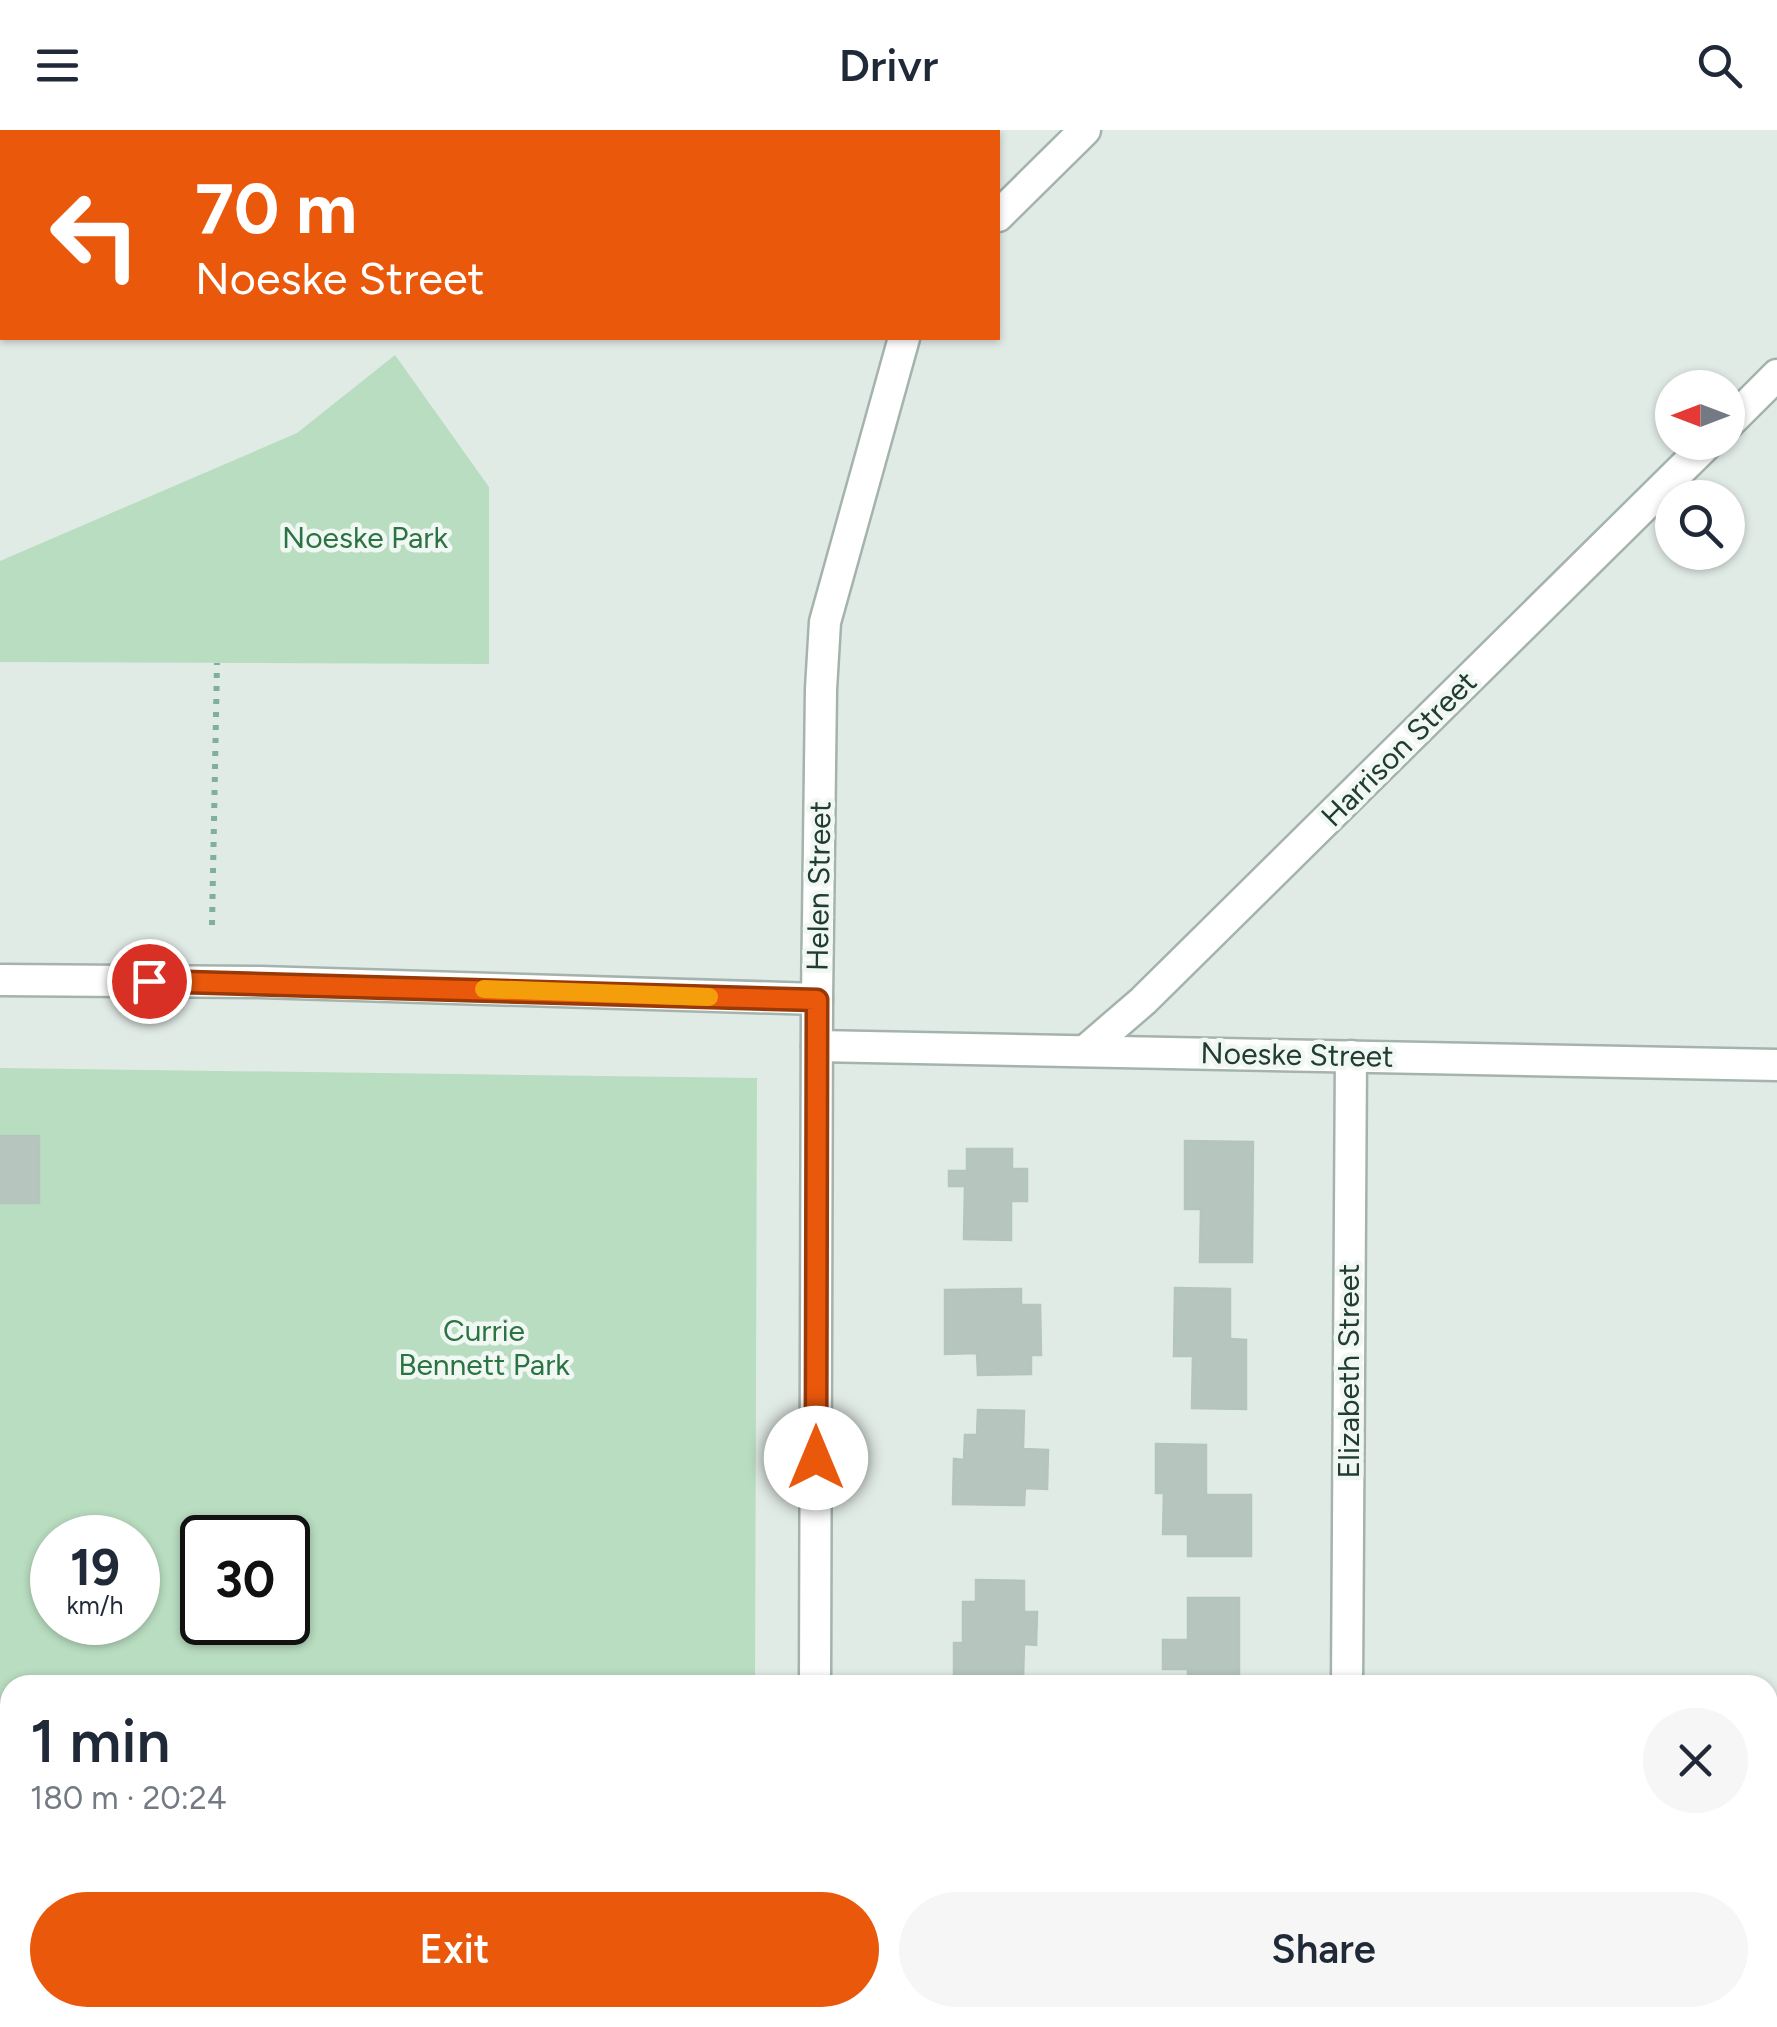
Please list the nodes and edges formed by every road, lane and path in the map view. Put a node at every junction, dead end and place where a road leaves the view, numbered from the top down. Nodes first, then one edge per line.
1 (1085, 130) edge
2 (1000, 214) edge
3 (903, 340) edge
4 (1777, 376) edge
5 (1745, 407) edge
6 (1691, 460) edge
7 (218, 663) dead end
8 (212, 925) dead end
9 (0, 980) edge
10 (817, 1000) junction
11 (817, 1046) junction
12 (1085, 1051) junction
13 (1351, 1056) junction
14 (1777, 1064) edge
15 (815, 1675) edge
16 (1347, 1675) edge

1 - 2 street
3 - 10 street, Helen Street
4 - 5 street
6 - 12 street, Harrison Street
7 - 8 path
9 - 10 street
10 - 11 street, Helen Street
11 - 12 street, Noeske Street
11 - 15 street, Helen Street
12 - 13 street, Noeske Street
13 - 14 street, Noeske Street
13 - 16 street, Elizabeth Street

